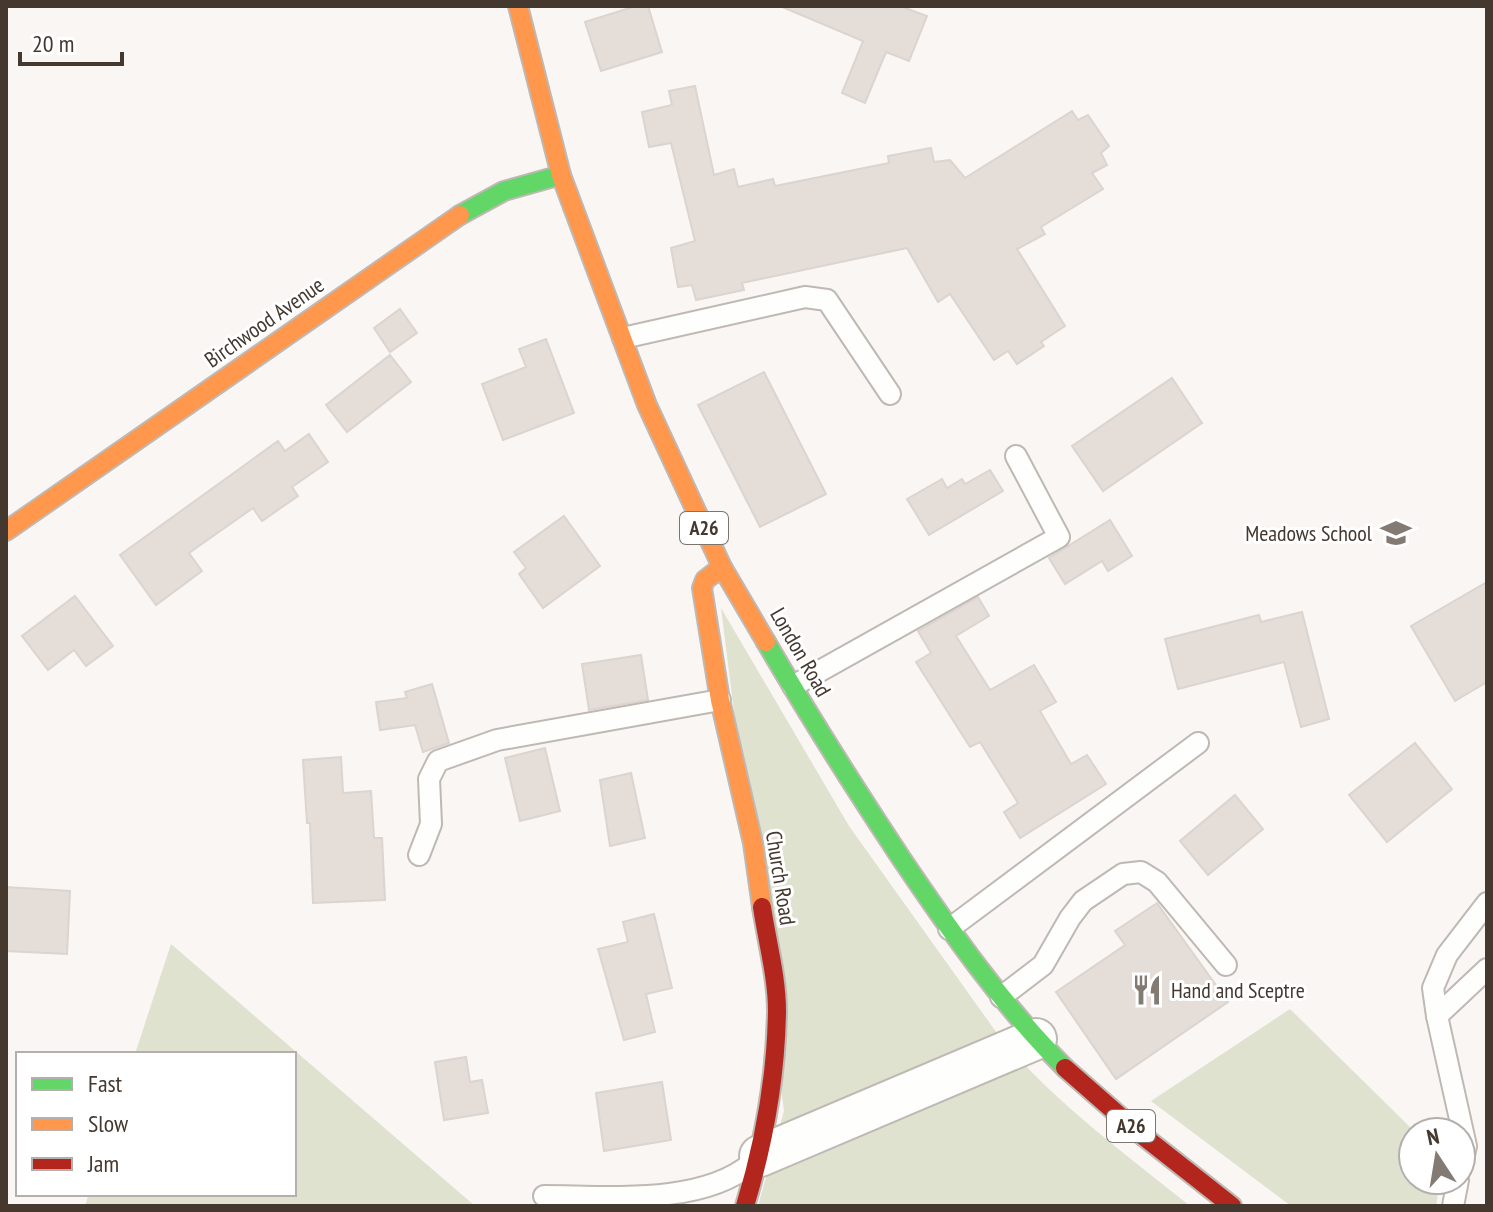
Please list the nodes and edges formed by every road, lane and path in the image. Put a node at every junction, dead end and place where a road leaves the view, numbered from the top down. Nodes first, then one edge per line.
1 (518, 6) edge
2 (561, 175) junction
3 (623, 338) junction
4 (890, 394) dead end
5 (1016, 456) dead end
6 (6, 531) edge
7 (722, 567) junction
8 (793, 686) junction
9 (720, 700) junction
10 (1198, 743) dead end
11 (419, 855) dead end
12 (1487, 903) edge
13 (949, 929) junction
14 (1226, 965) dead end
15 (1487, 969) edge
16 (1001, 997) junction
17 (1437, 1016) junction
18 (1036, 1039) junction
19 (1459, 1116) edge
20 (760, 1156) junction
21 (544, 1196) dead end
22 (745, 1206) edge
23 (1232, 1206) edge

1 - 2 main road, London Road / A26
2 - 3 main road, London Road / A26
2 - 6 main road, Birchwood Avenue
3 - 4 lane
3 - 7 main road, London Road / A26
5 - 8 lane
7 - 8 main road, London Road / A26
7 - 9 main road, Church Road
8 - 13 main road, London Road / A26
9 - 11 lane
9 - 20 main road, Church Road
10 - 13 lane
12 - 17 lane
13 - 16 main road, London Road / A26
14 - 16 lane
15 - 17 lane
16 - 18 main road, London Road / A26
17 - 19 lane
18 - 20 street
18 - 23 main road, London Road / A26
20 - 21 lane
20 - 22 main road, Church Road

